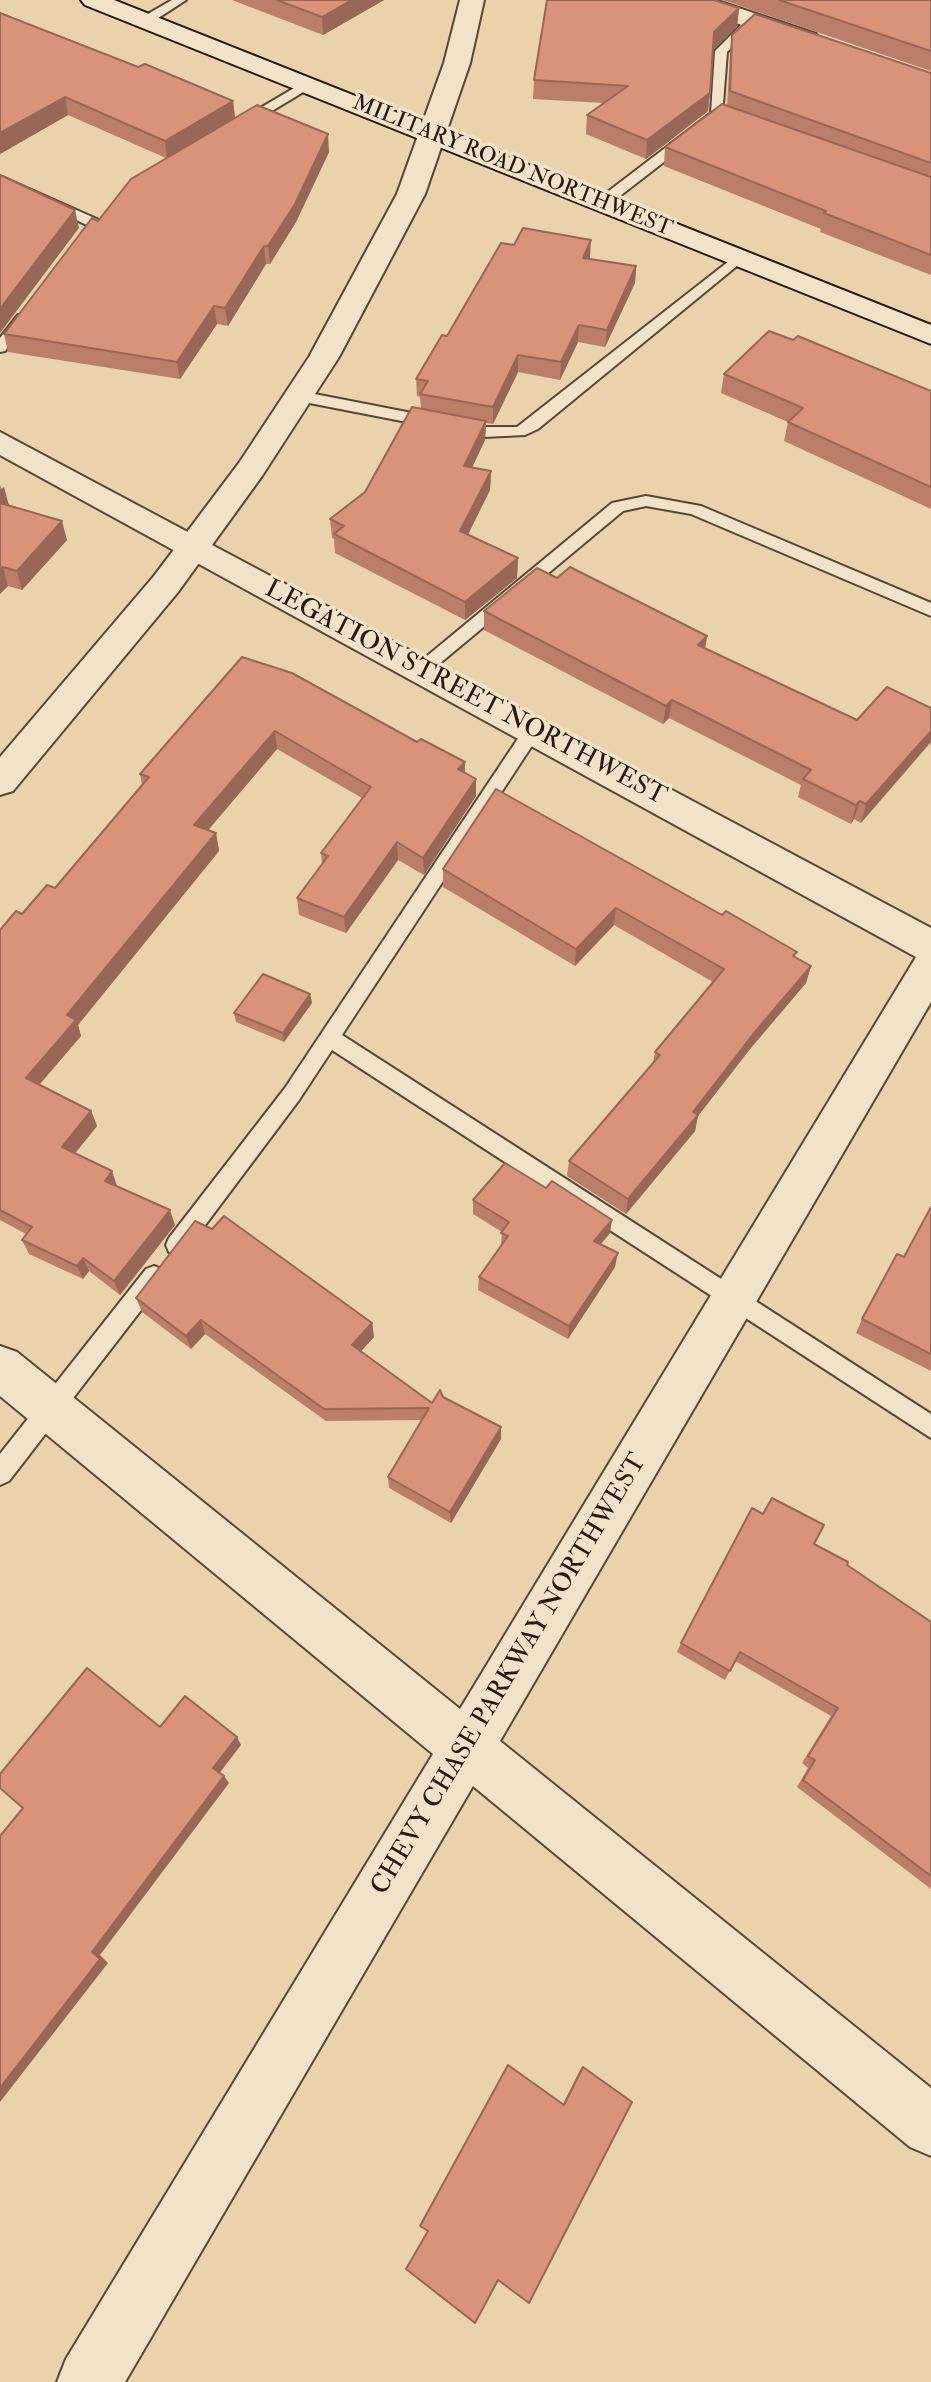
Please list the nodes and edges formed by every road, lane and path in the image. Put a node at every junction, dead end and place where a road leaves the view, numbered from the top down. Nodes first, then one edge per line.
1 (93, 0) edge
2 (180, 0) edge
3 (472, 0) edge
4 (691, 0) edge
5 (145, 21) junction
6 (752, 21) junction
7 (826, 46) edge
8 (306, 85) junction
9 (717, 114) junction
10 (731, 119) edge
11 (227, 132) edge
12 (433, 136) junction
13 (0, 180) edge
14 (602, 203) junction
15 (85, 236) edge
16 (738, 258) junction
17 (28, 311) edge
18 (931, 335) edge
19 (0, 348) edge
20 (299, 396) junction
21 (0, 442) edge
22 (193, 548) junction
23 (931, 610) edge
24 (421, 670) junction
25 (533, 730) junction
26 (0, 782) edge
27 (931, 946) edge
28 (931, 967) edge
29 (329, 1037) junction
30 (734, 1299) junction
31 (0, 1367) edge
32 (52, 1410) junction
33 (931, 1427) edge
34 (0, 1473) edge
35 (465, 1749) junction
36 (931, 2126) edge
37 (89, 2382) edge

1 - 5 street, MILITARY ROAD NORTHWEST
2 - 5 lane
3 - 12 street
4 - 6 street
5 - 8 street, MILITARY ROAD NORTHWEST
6 - 7 street
6 - 9 lane
8 - 11 lane
8 - 12 street, MILITARY ROAD NORTHWEST
9 - 10 lane
9 - 14 lane
12 - 14 street, MILITARY ROAD NORTHWEST
12 - 20 street
13 - 15 lane
14 - 16 street, MILITARY ROAD NORTHWEST
16 - 18 street, MILITARY ROAD NORTHWEST
16 - 20 lane
17 - 19 lane
20 - 22 street
21 - 22 street, LEGATION STREET NORTHWEST
22 - 24 street, LEGATION STREET NORTHWEST
22 - 26 street
23 - 24 lane
24 - 25 street, LEGATION STREET NORTHWEST
25 - 27 street, LEGATION STREET NORTHWEST
25 - 29 lane
28 - 30 street, CHEVY CHASE PARKWAY NORTHWEST
29 - 30 lane
29 - 32 lane
30 - 33 lane
30 - 35 street, CHEVY CHASE PARKWAY NORTHWEST
31 - 32 street
32 - 34 lane
32 - 35 street
35 - 36 street
35 - 37 street, CHEVY CHASE PARKWAY NORTHWEST

